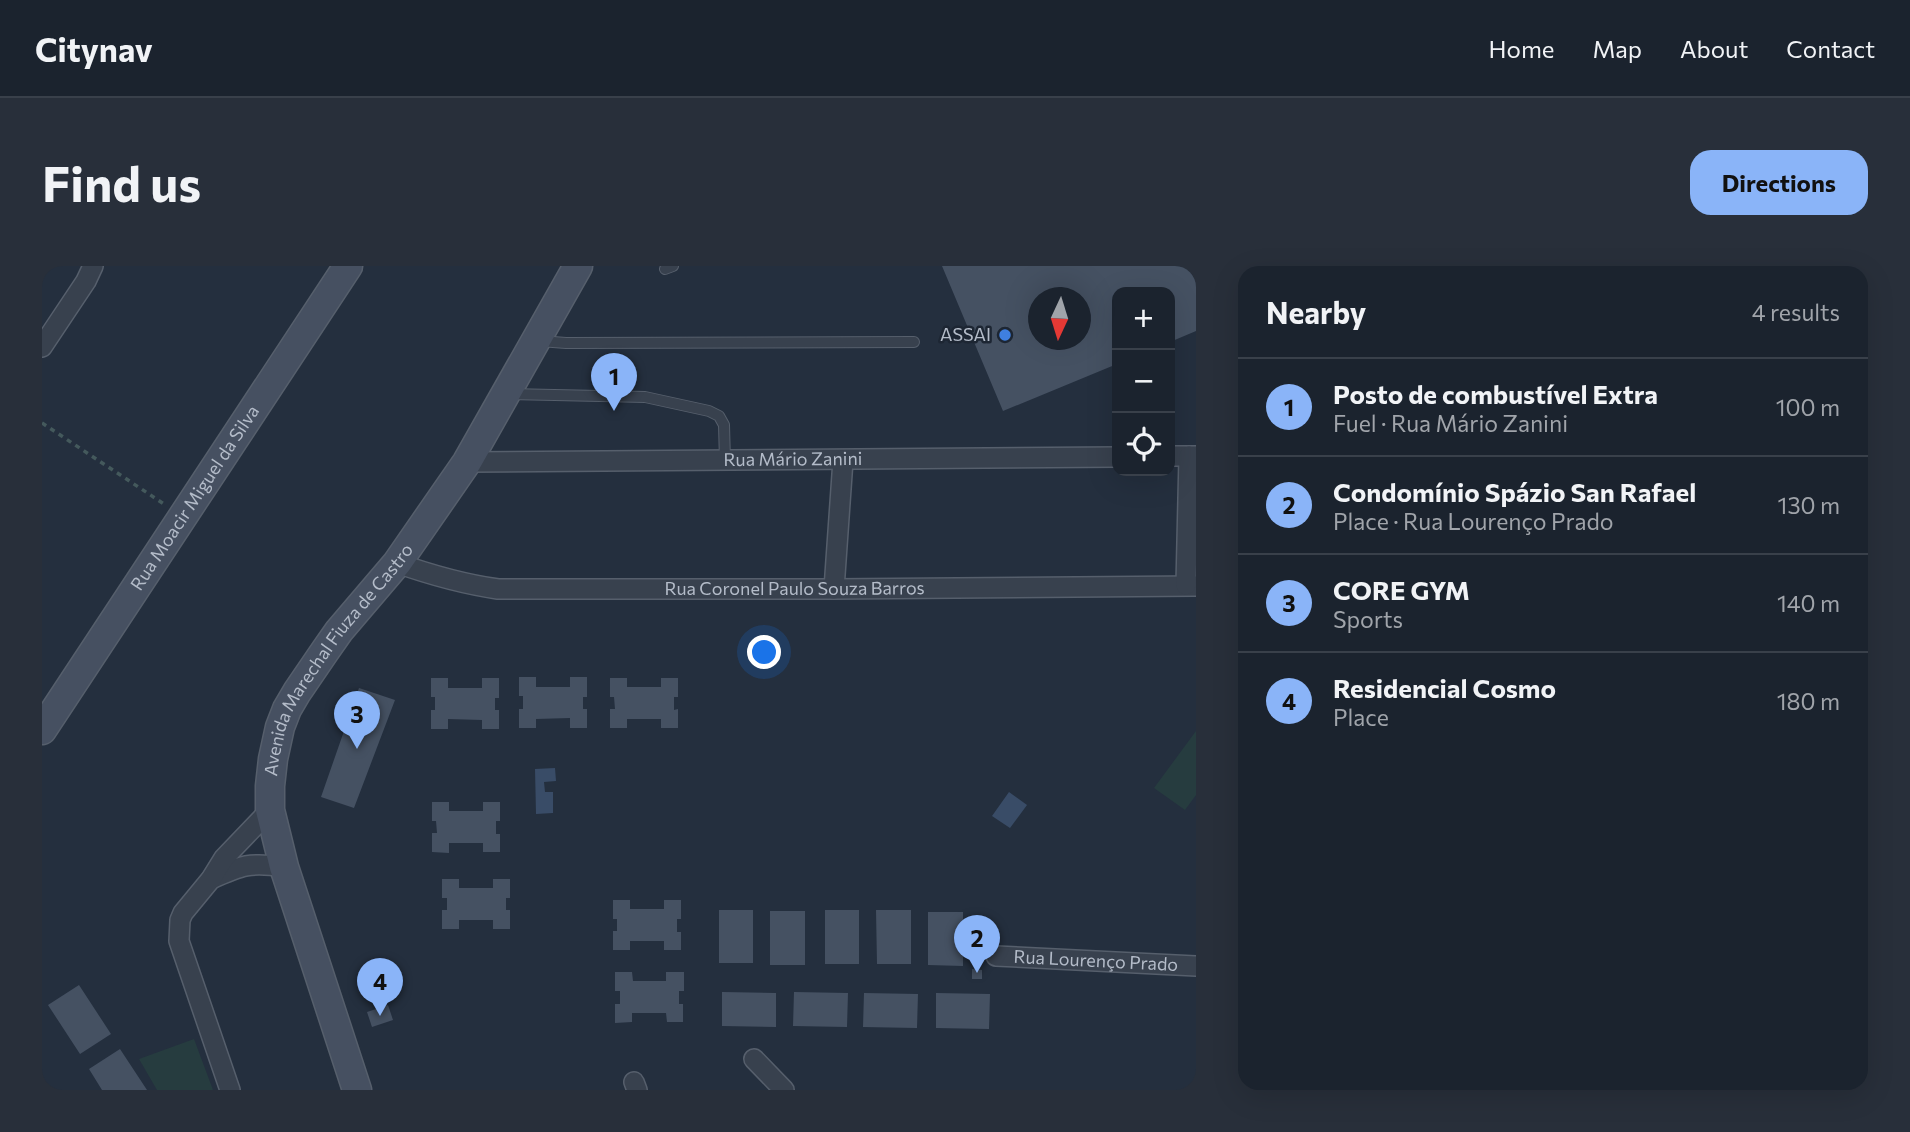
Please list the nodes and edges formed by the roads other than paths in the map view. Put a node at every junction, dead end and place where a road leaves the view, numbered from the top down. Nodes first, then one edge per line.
1 (93, 266) edge
2 (348, 266) edge
3 (578, 266) edge
4 (535, 341) junction
5 (914, 342) dead end
6 (42, 347) edge
7 (505, 394) junction
8 (1185, 456) edge
9 (1112, 457) edge
10 (843, 460) junction
11 (725, 461) junction
12 (467, 462) junction
13 (397, 563) junction
14 (1191, 585) edge
15 (834, 589) junction
16 (42, 730) edge
17 (270, 810) junction
18 (284, 867) junction
19 (211, 879) junction
20 (996, 956) dead end
21 (1196, 966) edge
22 (754, 1059) dead end
23 (230, 1090) edge
24 (358, 1090) edge
25 (784, 1090) edge

1 - 6 street
2 - 16 main road, Rua Moacir Miguel da Silva
3 - 4 main road, Avenida Marechal Fiuza de Castro
4 - 5 lane
4 - 7 main road, Avenida Marechal Fiuza de Castro
7 - 11 lane
7 - 12 main road, Avenida Marechal Fiuza de Castro
8 - 14 street
9 - 10 street, Rua Mário Zanini
10 - 11 street, Rua Mário Zanini
10 - 15 street
11 - 12 street, Rua Mário Zanini
12 - 13 main road, Avenida Marechal Fiuza de Castro
13 - 15 street, Rua Coronel Paulo Souza Barros
13 - 17 main road, Avenida Marechal Fiuza de Castro
14 - 15 street, Rua Coronel Paulo Souza Barros
17 - 18 main road, Avenida Marechal Fiuza de Castro
17 - 19 street
18 - 19 street
18 - 24 main road, Avenida Marechal Fiuza de Castro
19 - 23 street
20 - 21 street, Rua Lourenço Prado
22 - 25 street

